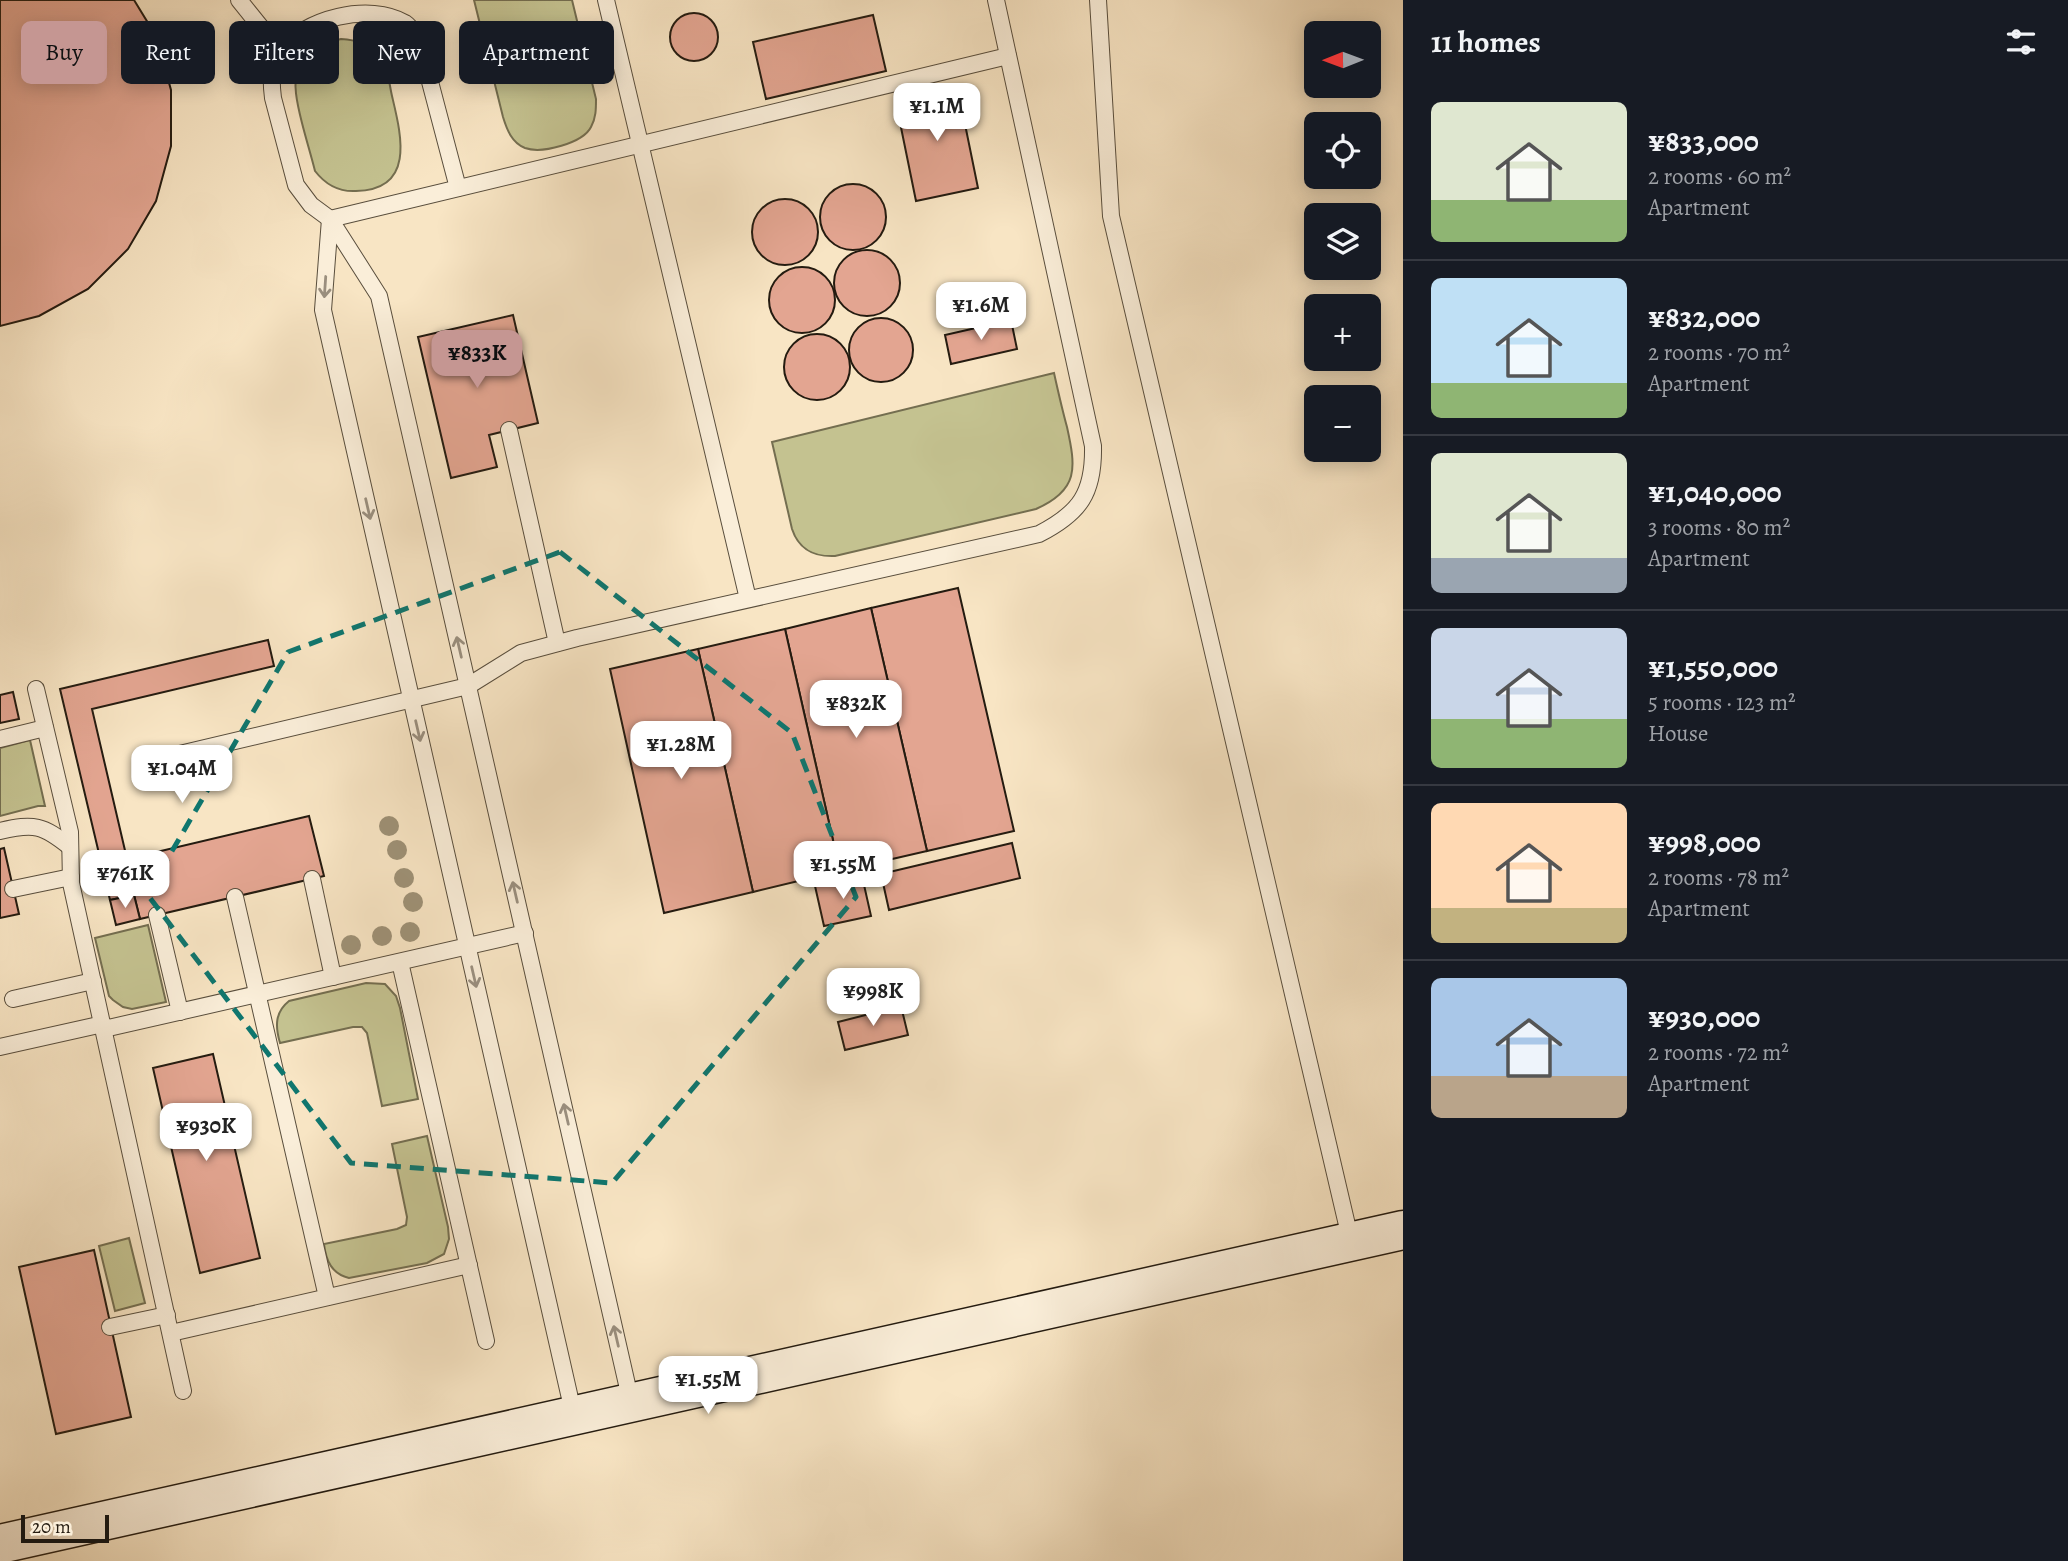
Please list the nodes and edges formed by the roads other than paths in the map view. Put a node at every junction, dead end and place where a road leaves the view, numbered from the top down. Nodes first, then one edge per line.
1 (239, 0) edge
2 (606, 0) edge
3 (996, 0) edge
4 (1098, 0) edge
5 (256, 21) edge
6 (324, 21) edge
7 (1008, 56) junction
8 (271, 84) edge
9 (640, 144) junction
10 (458, 188) junction
11 (330, 219) junction
12 (509, 430) dead end
13 (748, 599) junction
14 (557, 643) junction
15 (468, 685) junction
16 (36, 689) dead end
17 (411, 698) junction
18 (45, 728) junction
19 (0, 739) edge
20 (149, 761) dead end
21 (0, 831) edge
22 (70, 847) junction
23 (71, 877) junction
24 (312, 879) dead end
25 (13, 889) dead end
26 (234, 897) dead end
27 (157, 915) dead end
28 (524, 933) junction
29 (467, 947) junction
30 (400, 962) junction
31 (333, 977) junction
32 (93, 981) junction
33 (257, 994) junction
34 (13, 999) dead end
35 (180, 1012) junction
36 (103, 1026) junction
37 (0, 1047) edge
38 (1403, 1230) edge
39 (1351, 1242) junction
40 (469, 1265) junction
41 (327, 1297) junction
42 (166, 1315) junction
43 (110, 1327) dead end
44 (171, 1333) junction
45 (486, 1341) dead end
46 (183, 1391) dead end
47 (631, 1402) junction
48 (573, 1416) junction
49 (0, 1544) edge

1 - 5 lane
2 - 9 lane
3 - 7 lane
4 - 39 lane
6 - 10 lane
7 - 9 lane
7 - 13 lane
8 - 11 lane
9 - 10 lane
9 - 13 lane
10 - 11 lane
15 -> 11 lane
11 -> 17 lane
12 - 14 lane
13 - 14 lane
14 - 15 lane
15 - 17 lane
28 -> 15 lane
16 - 18 lane
17 - 20 lane
17 -> 29 lane
18 - 19 lane
18 - 22 lane
21 - 22 lane
22 - 23 lane
23 - 25 lane
23 - 32 lane
24 - 31 lane
26 - 33 lane
27 - 35 lane
28 - 29 lane
47 -> 28 lane
29 - 30 lane
29 -> 48 lane
30 - 31 lane
30 - 40 lane
31 - 33 lane
32 - 34 lane
32 - 36 lane
33 - 35 lane
33 - 41 lane
35 - 36 lane
36 - 37 lane
36 - 42 lane
38 - 39 street
39 - 47 street
40 - 41 lane
40 - 45 lane
41 - 44 lane
42 - 43 lane
42 - 44 lane
44 - 46 lane
47 - 48 street
48 - 49 street

